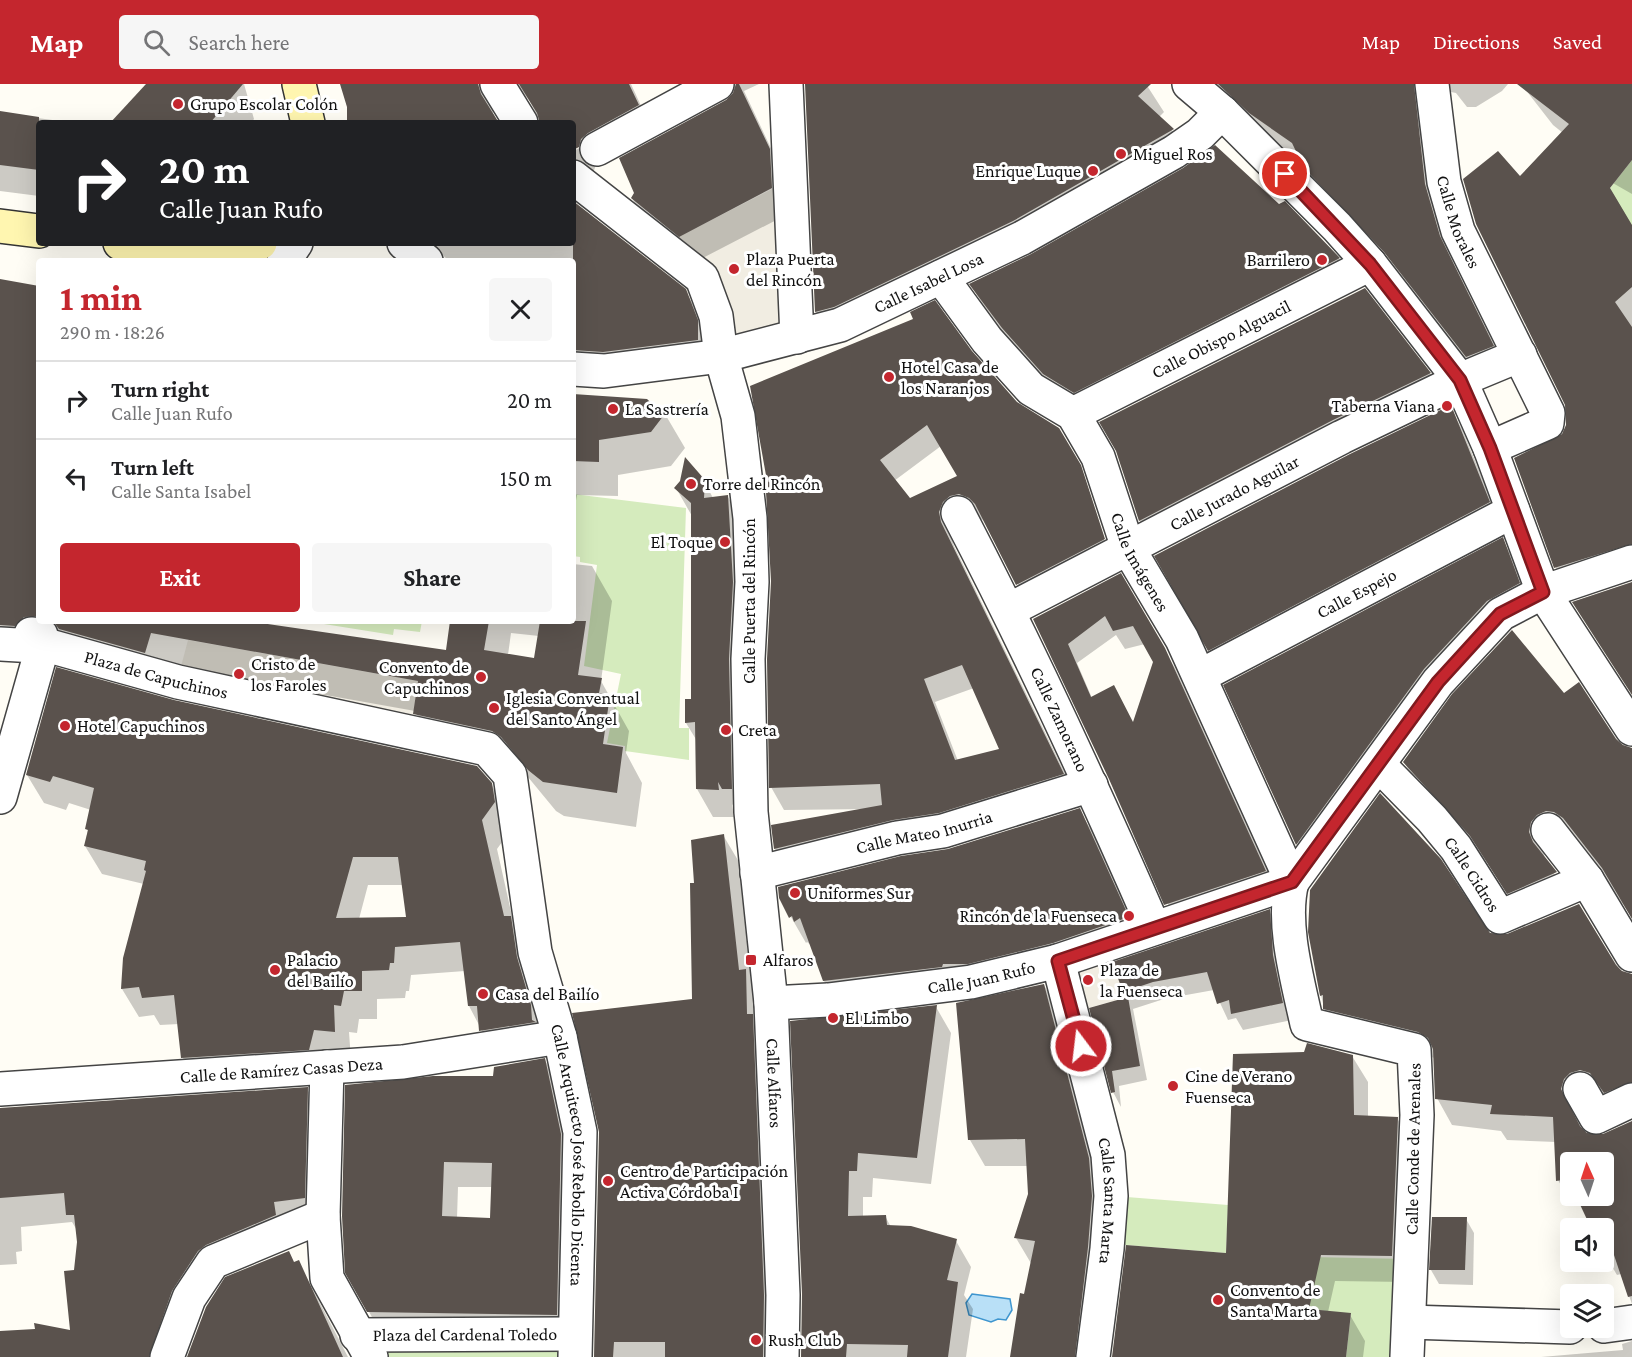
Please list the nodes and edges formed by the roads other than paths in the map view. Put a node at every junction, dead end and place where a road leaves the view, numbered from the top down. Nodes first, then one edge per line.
1 (300, 84) edge
2 (497, 84) edge
3 (717, 84) edge
4 (786, 84) edge
5 (1189, 84) edge
6 (1432, 84) edge
7 (1222, 112) junction
8 (307, 120) edge
9 (316, 120) edge
10 (519, 120) edge
11 (581, 163) edge
12 (0, 226) edge
13 (36, 231) edge
14 (119, 246) edge
15 (145, 246) edge
16 (247, 246) edge
17 (408, 246) edge
18 (420, 246) edge
19 (152, 258) edge
20 (422, 258) edge
21 (434, 258) edge
22 (1370, 264) junction
23 (941, 278) junction
24 (797, 337) junction
25 (1519, 352) junction
26 (721, 356) junction
27 (588, 370) edge
28 (1465, 379) junction
29 (1073, 414) junction
30 (1497, 445) junction
31 (1513, 511) junction
32 (958, 513) dead end
33 (1128, 548) junction
34 (1632, 562) edge
35 (1543, 592) junction
36 (1009, 610) junction
37 (0, 631) edge
38 (0, 644) edge
39 (38, 645) junction
40 (1200, 676) junction
41 (1632, 729) edge
42 (487, 749) joint
43 (1379, 765) junction
44 (1091, 785) junction
45 (0, 797) edge
46 (751, 812) joint
47 (1548, 830) dead end
48 (757, 873) junction
49 (1587, 880) junction
50 (1292, 882) junction
51 (1154, 928) junction
52 (1632, 955) edge
53 (1058, 961) junction
54 (771, 1003) junction
55 (560, 1037) junction
56 (327, 1066) junction
57 (0, 1089) edge
58 (1580, 1089) dead end
59 (1632, 1100) edge
60 (323, 1216) junction
61 (1409, 1322) junction
62 (1632, 1322) edge
63 (1614, 1325) edge
64 (1560, 1327) edge
65 (364, 1346) edge
66 (575, 1346) edge
67 (166, 1357) edge
68 (782, 1357) edge
69 (1092, 1357) edge
70 (1407, 1357) edge

1 - 8 main road
1 - 9 street
2 - 10 street
3 - 11 street
4 - 24 street
5 - 7 street
6 - 25 street, Calle Morales
7 - 22 street
7 - 23 street, Calle Isabel Losa
11 - 26 street
12 - 13 main road
14 - 19 street
15 - 16 main road
17 - 20 street
18 - 21 street
22 - 28 street
22 - 29 street, Calle Obispo Alguacil
23 - 24 street, Calle Isabel Losa
23 - 29 street, Calle Imágenes
24 - 26 street, Calle Isabel Losa
25 - 28 street, Calle Jurado Aguilar
25 - 30 street
26 - 27 street, Calle Isabel Losa
26 - 46 street, Calle Puerta del Rincón
28 - 30 street
28 - 33 street, Calle Jurado Aguilar
29 - 33 street, Calle Imágenes
30 - 31 street
31 - 35 street
31 - 40 street, Calle Espejo
32 - 36 street, Calle Zamorano
33 - 36 street, Calle Jurado Aguilar
33 - 40 street, Calle Imágenes
34 - 35 street
35 - 41 street
35 - 43 street
36 - 44 street, Calle Zamorano
37 - 39 street, Plaza de Capuchinos
38 - 39 street, Plaza de Capuchinos
39 - 42 street, Plaza de Capuchinos
39 - 45 street
40 - 50 street, Calle Imágenes
42 - 55 street, Calle Arquitecto José Rebollo Dicenta
43 - 49 street, Calle Cidros
43 - 50 street
44 - 48 street, Calle Mateo Inurria
44 - 51 street, Calle Zamorano
46 - 48 street, Calle Alfaros
47 - 49 street
48 - 54 street, Calle Alfaros
49 - 52 street
50 - 51 street, Calle Juan Rufo
50 - 61 street, Calle Conde de Arenales
51 - 53 street, Calle Juan Rufo
53 - 54 street, Calle Juan Rufo
53 - 69 street, Calle Santa Marta
54 - 68 street, Calle Alfaros
55 - 56 street, Calle de Ramírez Casas Deza
55 - 66 street, Calle Arquitecto José Rebollo Dicenta
56 - 57 street, Calle de Ramírez Casas Deza
56 - 60 street, Plaza del Cardenal Toledo
58 - 59 street
60 - 65 street, Plaza del Cardenal Toledo
60 - 67 street
61 - 64 street
61 - 70 street
62 - 63 street
65 - 66 street, Plaza del Cardenal Toledo

